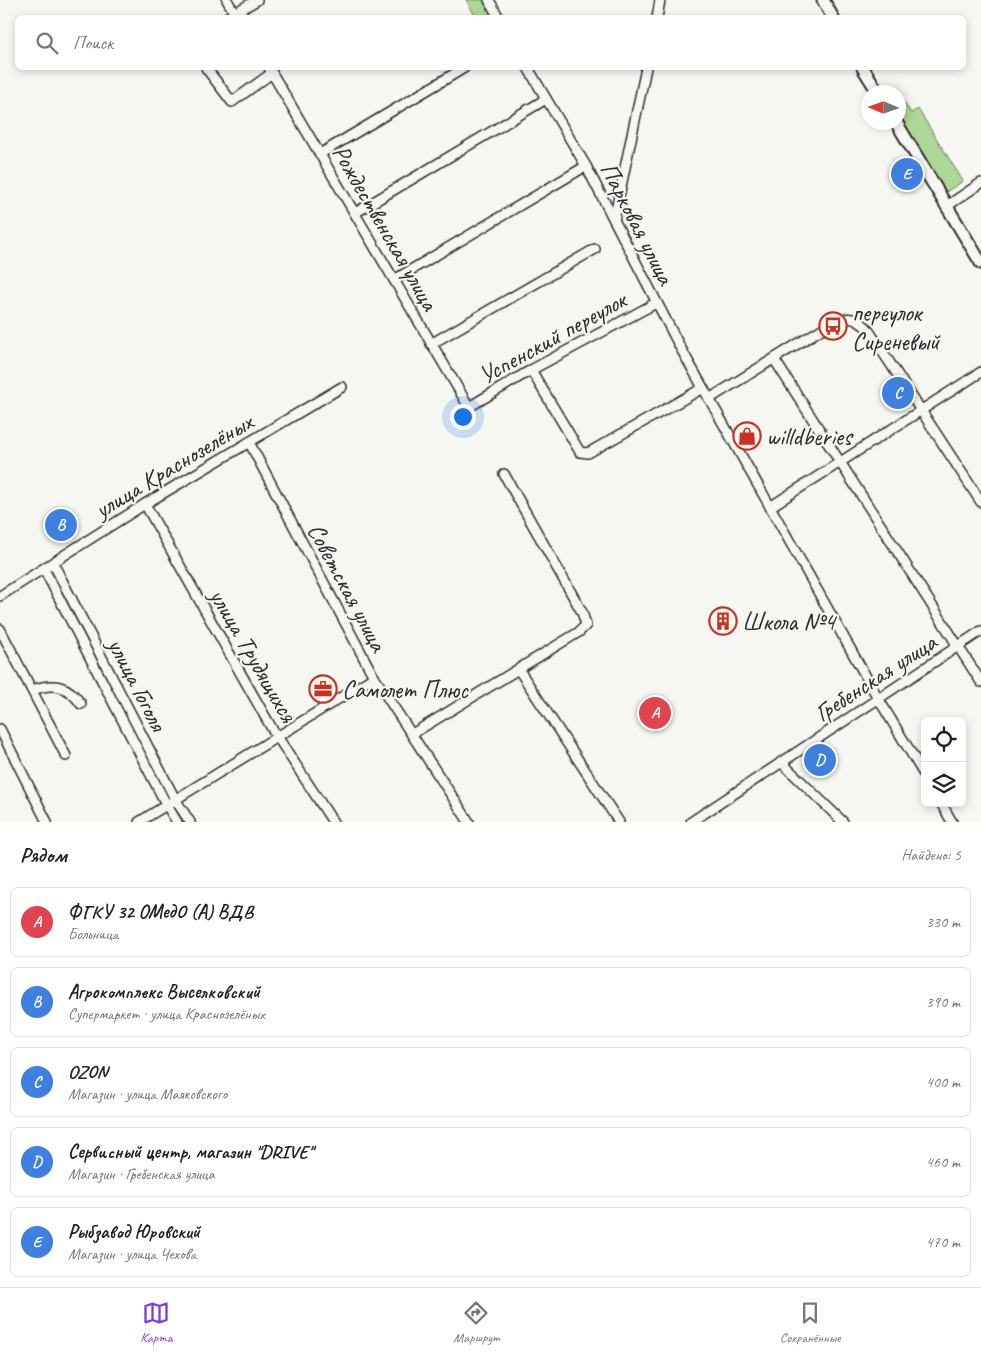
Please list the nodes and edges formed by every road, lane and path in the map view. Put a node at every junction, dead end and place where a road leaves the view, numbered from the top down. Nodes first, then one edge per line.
1 (227, 0) edge
2 (257, 0) edge
3 (489, 0) edge
4 (660, 0) edge
5 (823, 0) edge
6 (236, 15) edge
7 (498, 15) edge
8 (658, 15) edge
9 (831, 15) edge
10 (208, 70) edge
11 (270, 70) edge
12 (461, 70) edge
13 (529, 70) edge
14 (646, 70) edge
15 (864, 70) edge
16 (874, 85) edge
17 (546, 99) junction
18 (901, 130) edge
19 (320, 154) junction
20 (586, 166) junction
21 (981, 182) edge
22 (947, 206) junction
23 (355, 213) junction
24 (614, 220) junction
25 (595, 249) dead end
26 (981, 262) edge
27 (394, 280) junction
28 (656, 302) junction
29 (431, 344) junction
30 (774, 360) junction
31 (531, 370) junction
32 (981, 372) edge
33 (342, 387) dead end
34 (703, 388) junction
35 (709, 399) junction
36 (469, 407) joint
37 (921, 410) junction
38 (248, 442) junction
39 (839, 464) junction
40 (504, 474) dead end
41 (981, 502) edge
42 (145, 504) junction
43 (770, 506) junction
44 (53, 564) junction
45 (44, 569) junction
46 (0, 596) edge
47 (0, 629) edge
48 (981, 631) edge
49 (959, 646) junction
50 (519, 670) junction
51 (374, 677) junction
52 (981, 682) edge
53 (32, 690) junction
54 (878, 698) junction
55 (81, 704) dead end
56 (0, 729) edge
57 (412, 734) junction
58 (277, 736) junction
59 (66, 756) dead end
60 (781, 762) junction
61 (921, 769) edge
62 (175, 799) junction
63 (166, 804) junction
64 (943, 807) edge
65 (47, 822) edge
66 (139, 822) edge
67 (178, 822) edge
68 (190, 822) edge
69 (333, 822) edge
70 (469, 822) edge
71 (619, 822) edge
72 (692, 822) edge
73 (843, 822) edge
74 (952, 822) edge

1 - 6 street
2 - 6 street
3 - 7 street
4 - 8 street
5 - 9 street
10 - 11 street
11 - 19 street, Рождественская улица
12 - 19 street
13 - 17 street, Парковая улица
14 - 24 street
15 - 16 street
17 - 20 street, Парковая улица
17 - 23 street
18 - 22 street
19 - 23 street, Рождественская улица
20 - 24 street, Парковая улица
20 - 27 street
21 - 22 street
22 - 26 street
23 - 27 street, Рождественская улица
24 - 28 street, Парковая улица
25 - 29 street
27 - 29 street, Рождественская улица
28 - 31 street, Успенский переулок
28 - 34 street, Парковая улица
29 - 36 street, Рождественская улица
30 - 35 street
30 - 37 street
30 - 39 street
31 - 34 street
31 - 36 street, Успенский переулок
32 - 37 street
33 - 38 street, улица Краснозелёных
34 - 35 street, Парковая улица
35 - 43 street, Парковая улица
37 - 39 street
37 - 41 street
38 - 42 street, улица Краснозелёных
38 - 51 street, Советская улица
39 - 43 street
39 - 49 street
40 - 50 street
42 - 44 street, улица Краснозелёных
42 - 58 street, улица Трудящихся
43 - 54 street, Парковая улица
44 - 45 street, улица Краснозелёных
44 - 62 street, улица Гоголя
45 - 46 street, улица Краснозелёных
45 - 63 street, улица Гоголя
47 - 53 street
48 - 49 street, Гребенская улица
49 - 52 street
49 - 54 street, Гребенская улица
50 - 57 street
50 - 71 street
51 - 57 street, Советская улица
51 - 58 street
53 - 55 street
53 - 59 street
54 - 60 street, Гребенская улица
54 - 61 street, Парковая улица
56 - 65 street
57 - 70 street, Советская улица
58 - 62 street
58 - 69 street, улица Трудящихся
60 - 72 street, Гребенская улица
60 - 73 street
62 - 63 street
62 - 68 street, улица Гоголя
63 - 66 street
63 - 67 street, улица Гоголя
64 - 74 street

